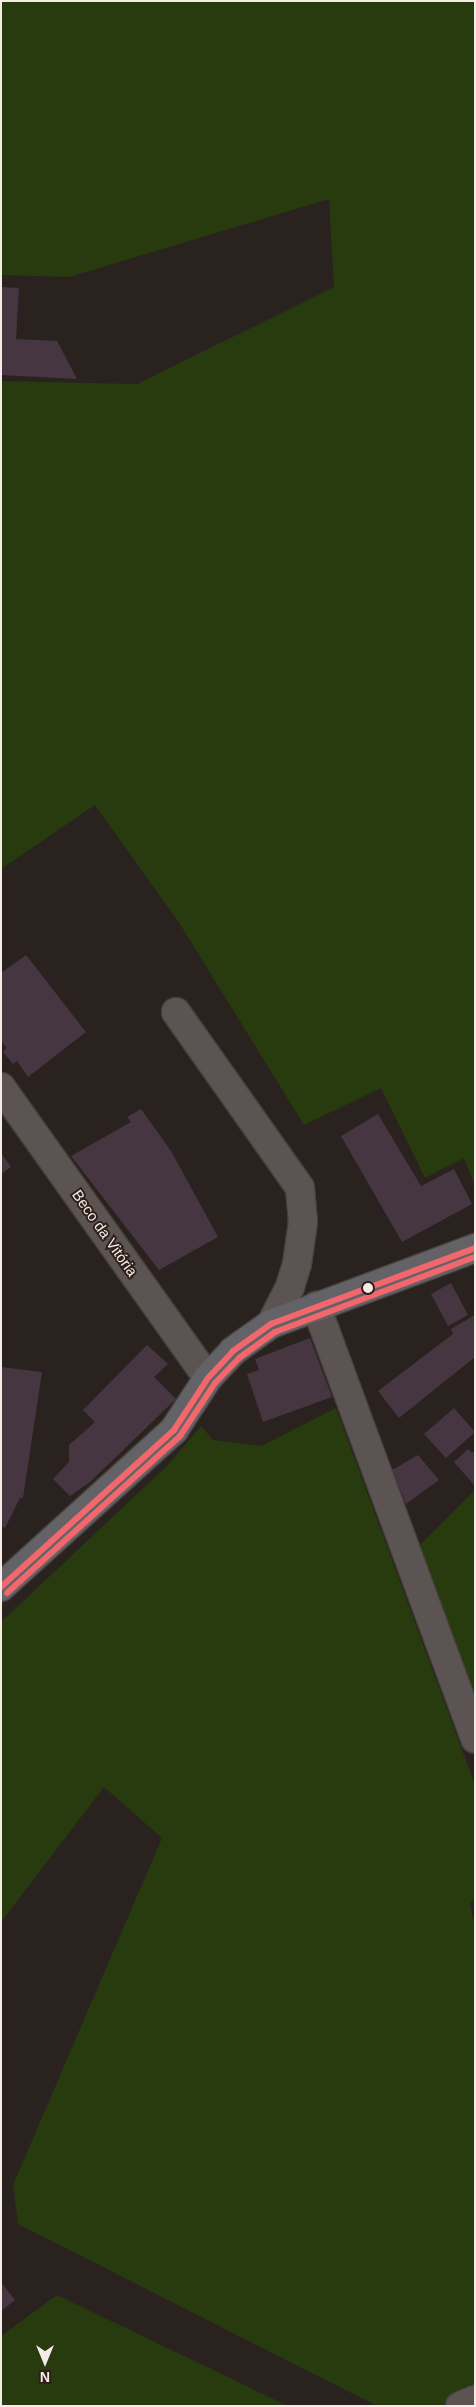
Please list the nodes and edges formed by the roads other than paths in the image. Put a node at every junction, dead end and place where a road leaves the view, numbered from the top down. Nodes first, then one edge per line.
1 (176, 1012) dead end
2 (1, 1087) edge
3 (475, 1248) edge
4 (316, 1306) junction
5 (271, 1324) junction
6 (208, 1378) junction
7 (1, 1587) edge
8 (475, 1740) edge
9 (475, 2400) edge
10 (460, 2406) edge

1 - 5 street
2 - 6 street, Beco da Vitória
3 - 4 main road
4 - 5 main road
4 - 8 street
5 - 6 main road
6 - 7 main road
9 - 10 street

